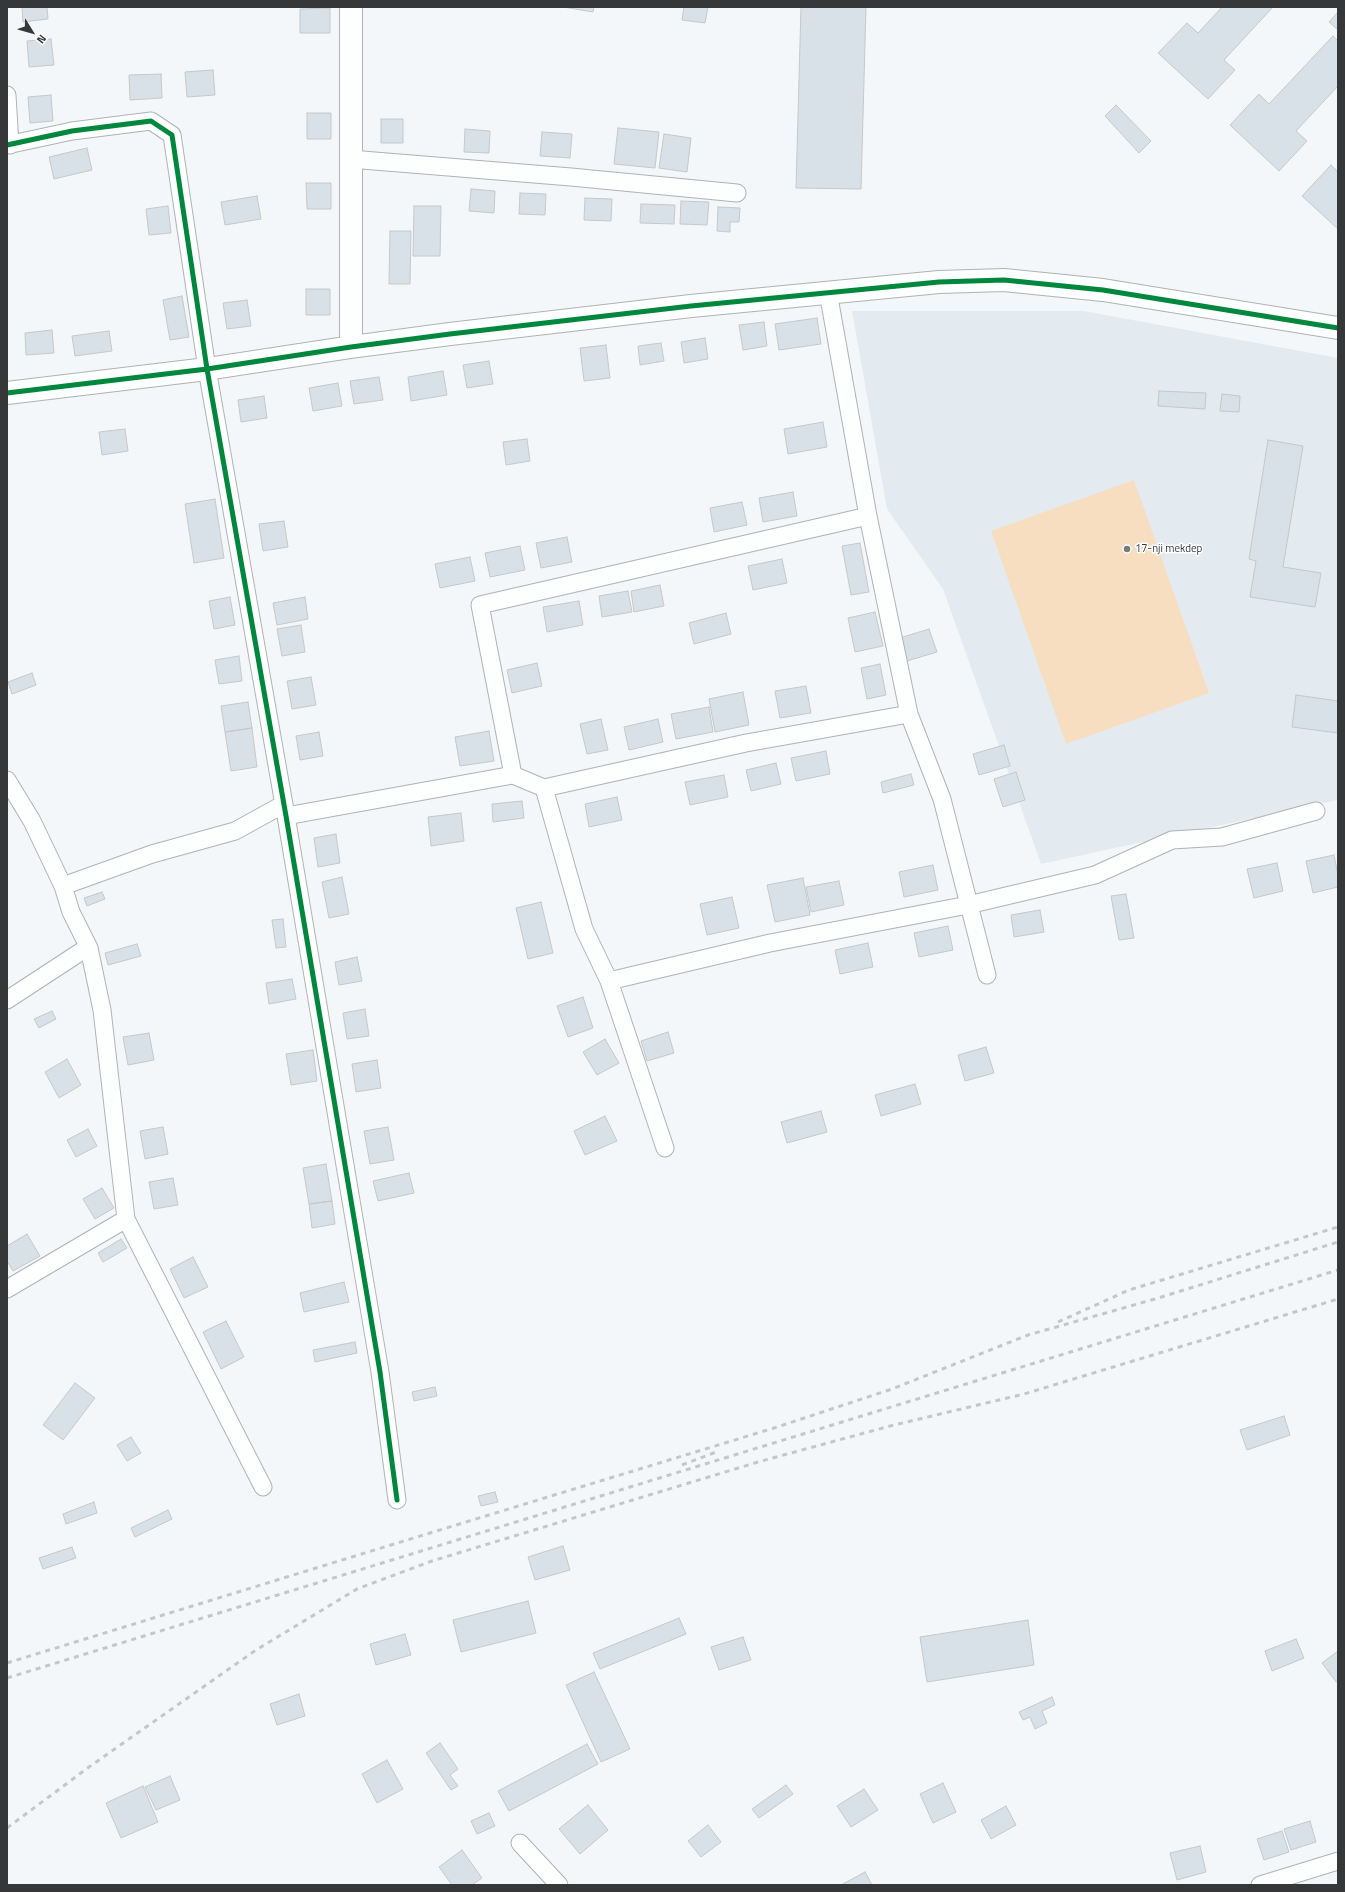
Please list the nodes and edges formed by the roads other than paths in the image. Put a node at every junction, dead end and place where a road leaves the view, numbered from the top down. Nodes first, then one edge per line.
1 (351, 7) edge
2 (7, 95) edge
3 (8, 145) edge
4 (350, 159) junction
5 (738, 193) dead end
6 (828, 292) junction
7 (1338, 328) edge
8 (351, 347) junction
9 (207, 369) junction
10 (7, 393) edge
11 (868, 516) junction
12 (909, 714) junction
13 (513, 775) junction
14 (7, 780) edge
15 (544, 788) junction
16 (285, 810) junction
17 (1316, 811) dead end
18 (63, 886) junction
19 (968, 905) junction
20 (88, 947) junction
21 (987, 975) dead end
22 (609, 981) junction
23 (7, 1000) edge
24 (665, 1148) dead end
25 (126, 1219) junction
26 (7, 1289) edge
27 (263, 1487) dead end
28 (397, 1500) dead end
29 (520, 1843) dead end
30 (1338, 1861) edge
31 (559, 1885) edge
32 (1260, 1885) edge

1 - 4 street
2 - 3 street
3 - 9 street
4 - 5 street
4 - 8 street
6 - 7 street
6 - 8 street
6 - 11 street
8 - 9 street
9 - 10 street
9 - 16 street
11 - 12 street
11 - 13 street
12 - 15 street
12 - 19 street
13 - 15 street
13 - 16 street
14 - 18 street
15 - 22 street
16 - 18 street
16 - 28 street
17 - 19 street
18 - 20 street
19 - 21 street
19 - 22 street
20 - 23 street
20 - 25 street
22 - 24 street
25 - 26 street
25 - 27 street
29 - 31 street
30 - 32 street

